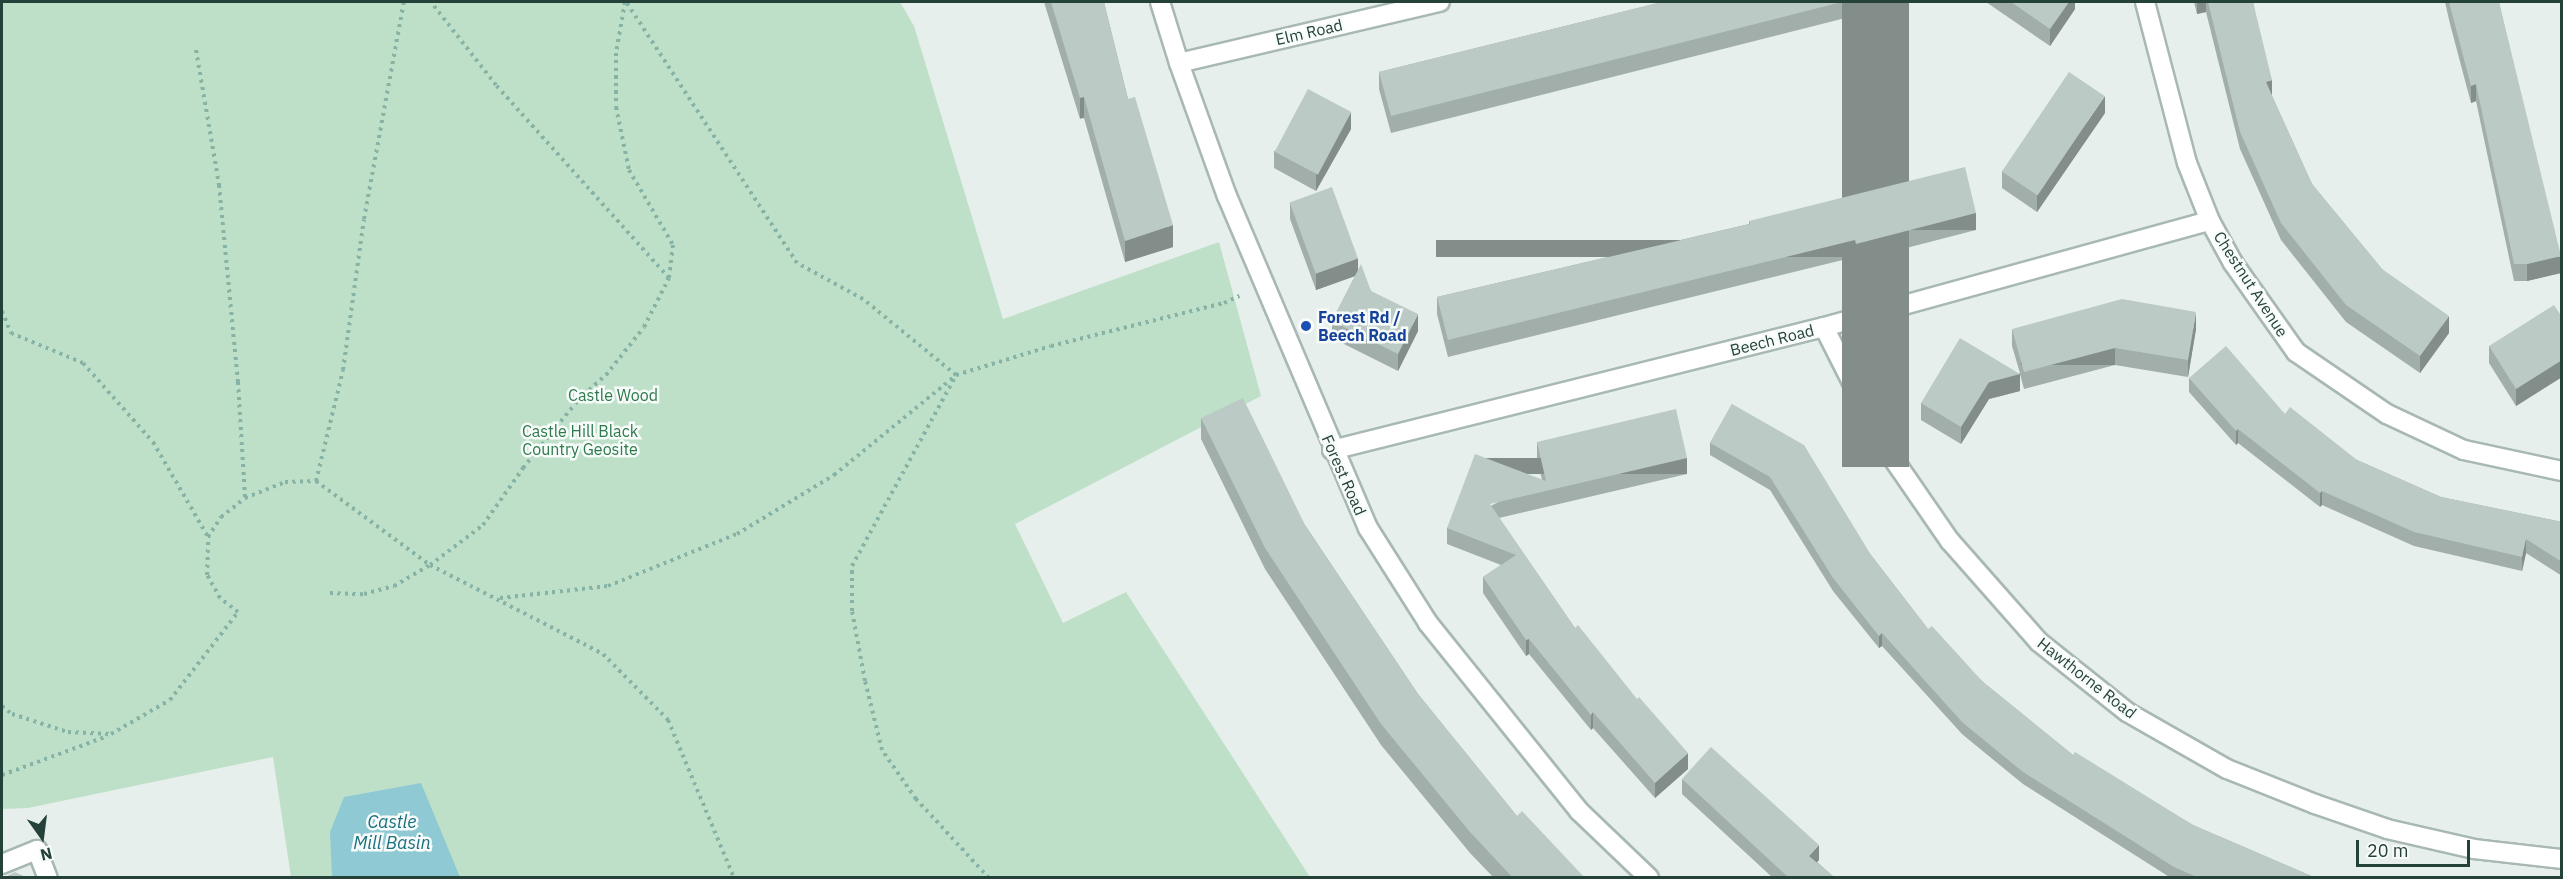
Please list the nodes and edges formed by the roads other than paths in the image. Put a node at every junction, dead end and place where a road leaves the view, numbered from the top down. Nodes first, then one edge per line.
1 (1160, 2) edge
2 (1440, 2) edge
3 (2145, 2) edge
4 (1179, 63) junction
5 (2210, 221) junction
6 (1824, 327) junction
7 (1332, 450) junction
8 (2562, 471) edge
9 (2562, 859) edge
10 (2, 864) edge
11 (48, 878) edge
12 (1649, 878) edge

1 - 4 street, Forest Road
2 - 4 street, Elm Road
3 - 5 street, Chestnut Avenue
4 - 7 street, Forest Road
5 - 6 street, Beech Road
5 - 8 street, Chestnut Avenue
6 - 7 street, Beech Road
6 - 9 street, Hawthorne Road
7 - 12 street, Forest Road
10 - 11 street

